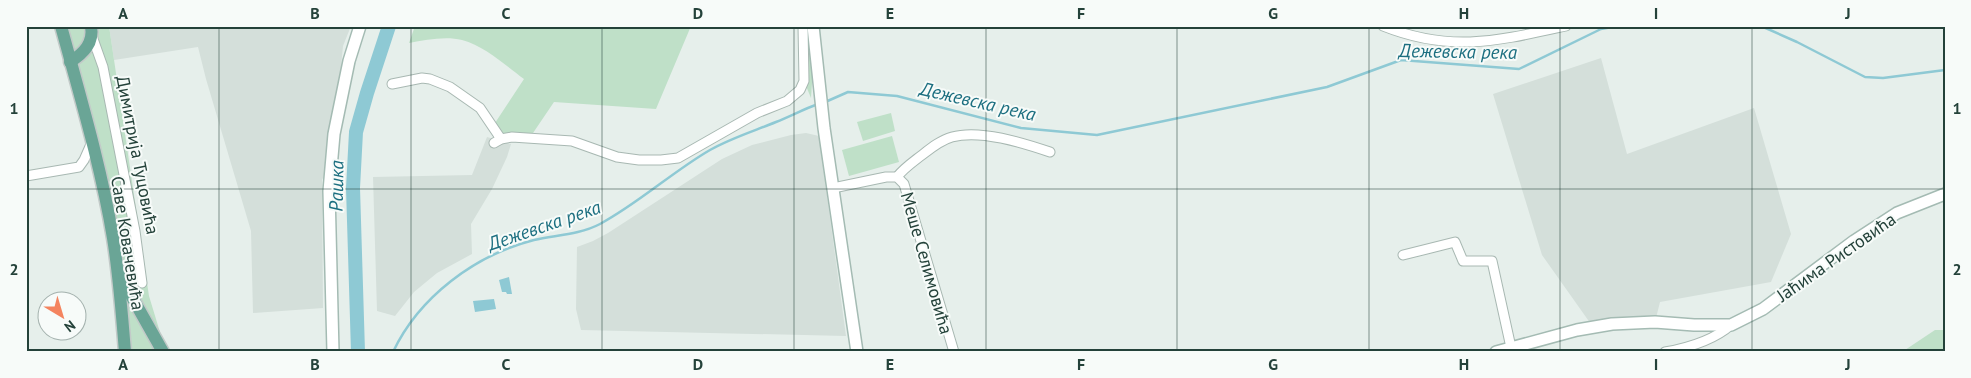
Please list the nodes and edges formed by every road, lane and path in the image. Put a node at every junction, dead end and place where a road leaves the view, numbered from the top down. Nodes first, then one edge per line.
1 (60, 26) edge
2 (360, 26) edge
3 (803, 26) edge
4 (813, 26) edge
5 (1382, 26) edge
6 (1566, 26) edge
7 (1402, 30) edge
8 (91, 31) edge
9 (70, 62) junction
10 (392, 84) dead end
11 (92, 141) junction
12 (1050, 152) dead end
13 (26, 176) edge
14 (897, 178) junction
15 (833, 188) junction
16 (1945, 194) edge
17 (115, 248) junction
18 (1404, 255) dead end
19 (142, 283) dead end
20 (1730, 325) junction
21 (1511, 350) edge
22 (123, 352) edge
23 (163, 352) edge
24 (333, 352) edge
25 (857, 352) edge
26 (954, 352) edge
27 (1496, 352) edge
28 (1666, 352) edge

1 - 9 main road, Саве Ковачевића
2 - 24 main road
3 - 10 street
4 - 15 main road
5 - 7 street
6 - 7 street
8 - 9 main road, Димитрија Туцовића
8 - 19 street, Димитрија Туцовића
9 - 11 main road, Саве Ковачевића
11 - 13 street
11 - 17 main road, Саве Ковачевића
12 - 14 street, Меше Селимовића
14 - 15 street, Меше Селимовића
14 - 26 street, Меше Селимовића
15 - 25 main road
16 - 20 main road, Јаћима Ристовића
17 - 22 main road, Саве Ковачевића
17 - 23 main road
18 - 21 street
20 - 21 main road, Јаћима Ристовића
20 - 28 street, Јаћима Ристовића
21 - 27 main road, Јаћима Ристовића

